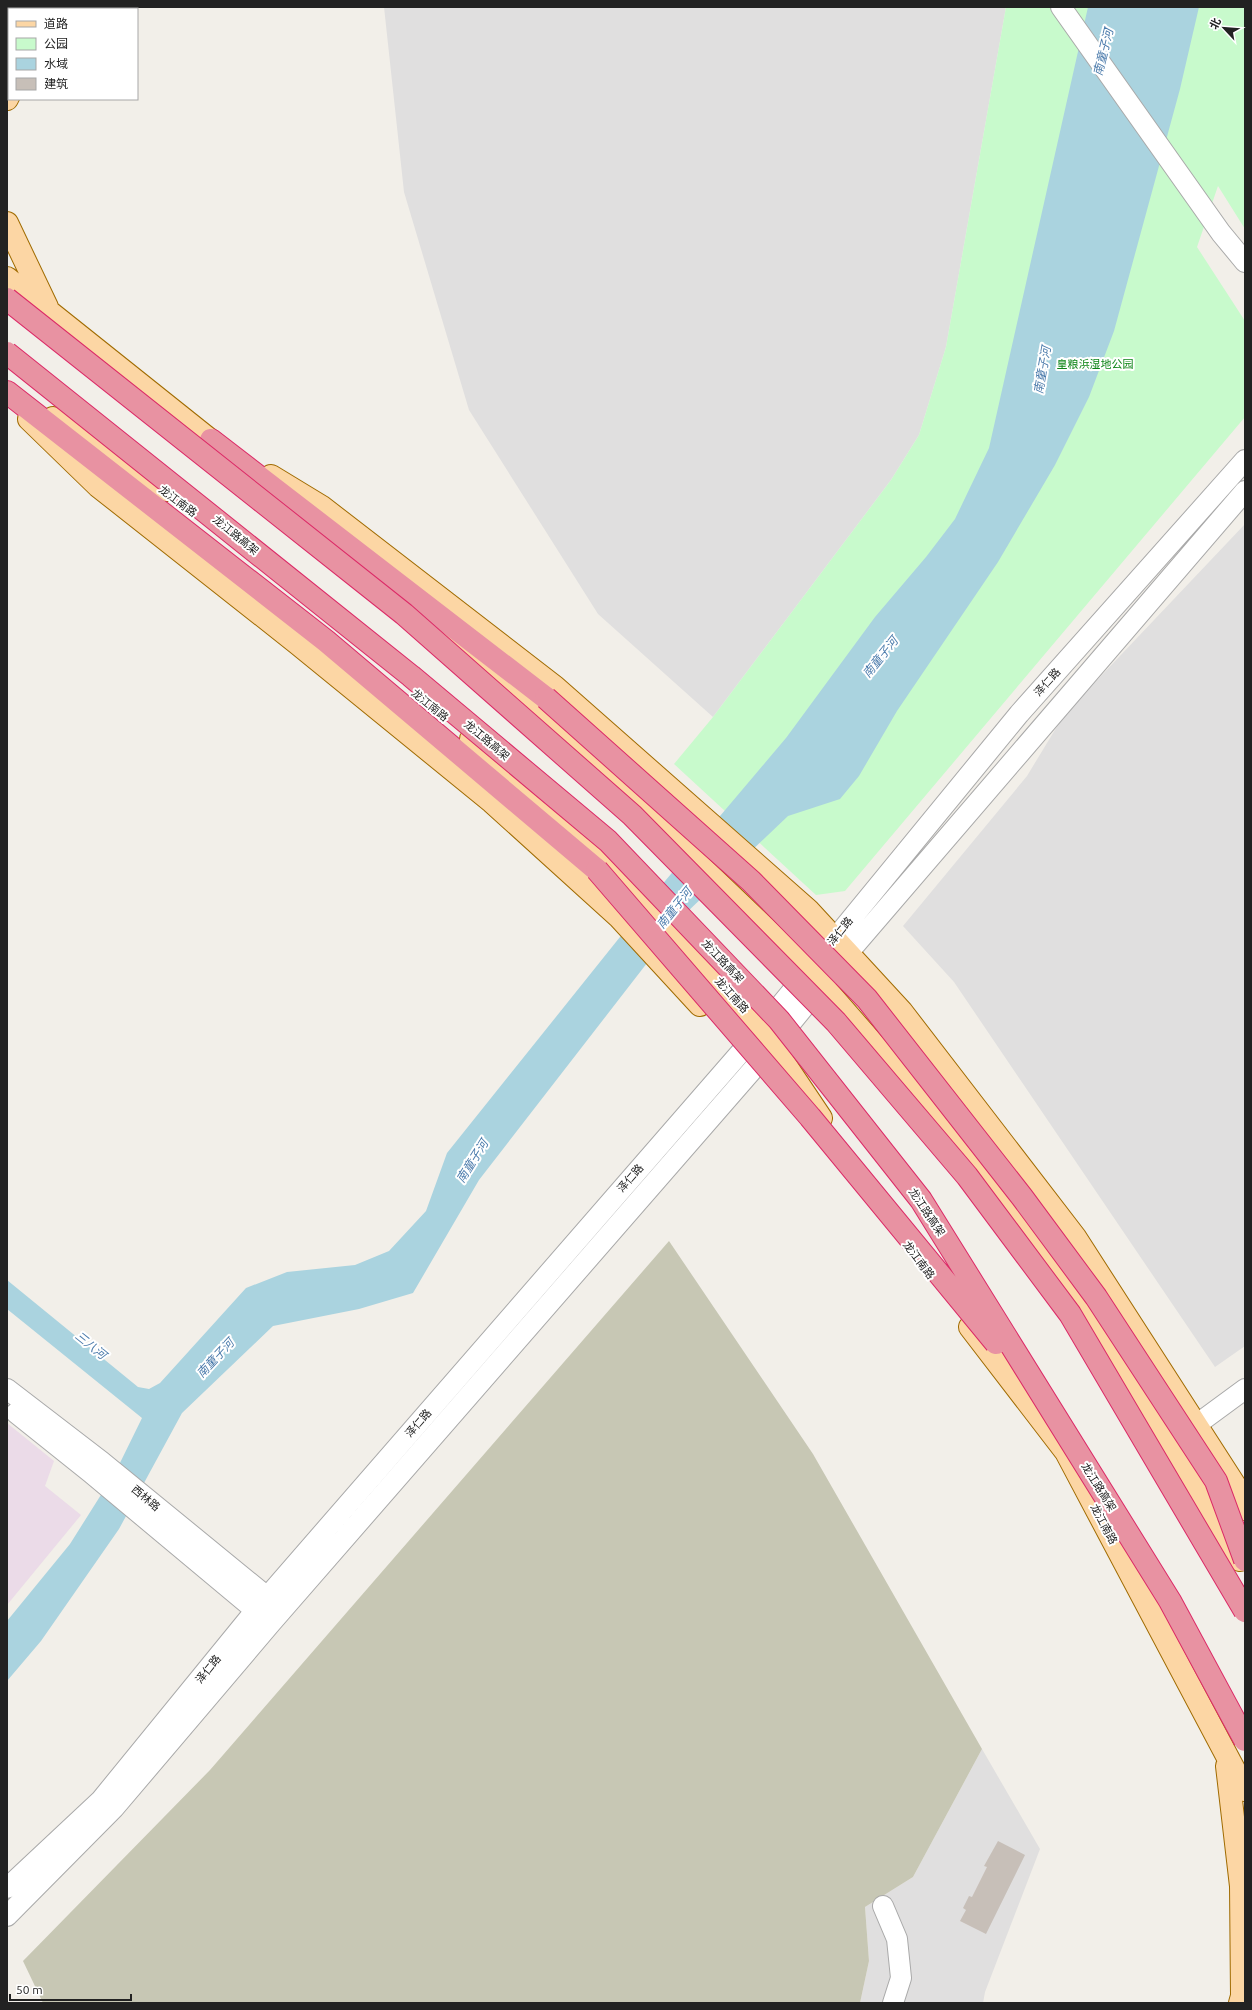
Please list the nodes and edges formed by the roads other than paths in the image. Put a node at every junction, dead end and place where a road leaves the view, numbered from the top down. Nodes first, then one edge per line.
1 (1061, 7) edge
2 (7, 223) edge
3 (1245, 262) edge
4 (7, 278) edge
5 (7, 299) edge
6 (50, 312) junction
7 (7, 353) edge
8 (7, 388) edge
9 (7, 392) edge
10 (7, 398) edge
11 (211, 440) junction
12 (1245, 460) edge
13 (1245, 491) edge
14 (841, 946) junction
15 (815, 977) junction
16 (766, 1038) junction
17 (748, 1059) junction
18 (900, 1235) junction
19 (1108, 1352) junction
20 (7, 1389) edge
21 (1245, 1389) edge
22 (7, 1406) edge
23 (1053, 1412) junction
24 (1196, 1425) junction
25 (96, 1467) junction
26 (1241, 1493) edge
27 (1245, 1509) edge
28 (1245, 1560) edge
29 (1245, 1567) edge
30 (261, 1604) junction
31 (1245, 1611) edge
32 (277, 1616) junction
33 (1245, 1740) edge
34 (1225, 1751) junction
35 (1245, 1790) edge
36 (7, 1888) edge
37 (883, 1906) dead end
38 (7, 1916) edge
39 (893, 2003) edge
40 (1240, 2003) edge

1 - 3 street
2 - 6 main road
4 - 6 main road
5 - 31 highway, bridge
6 - 11 main road
7 - 23 highway, 龙江路高架, bridge
8 - 16 main road, 龙江南路
9 - 23 highway, bridge
10 - 17 main road
11 - 14 main road
11 - 15 main road
11 - 28 highway, bridge
12 - 14 street, 泽仁路
13 - 14 street, 泽仁路
14 - 15 street, 泽仁路
14 - 24 main road
15 - 16 street, 泽仁路
15 - 19 main road
16 - 17 street, 泽仁路
16 - 18 main road, 龙江南路
17 - 18 main road
17 - 30 street, 泽仁路
17 - 32 street, 泽仁路
18 - 34 main road, 龙江南路
19 - 26 main road
19 - 29 main road
20 - 25 street, 西林路
21 - 24 street
22 - 25 street, 西林路
23 - 33 highway, 龙江路高架, bridge
24 - 26 main road
25 - 30 street, 西林路
26 - 27 main road
30 - 32 street, 西林路
30 - 36 street, 泽仁路
32 - 38 street, 泽仁路
34 - 35 main road, 龙江南路
34 - 40 main road
37 - 39 street

